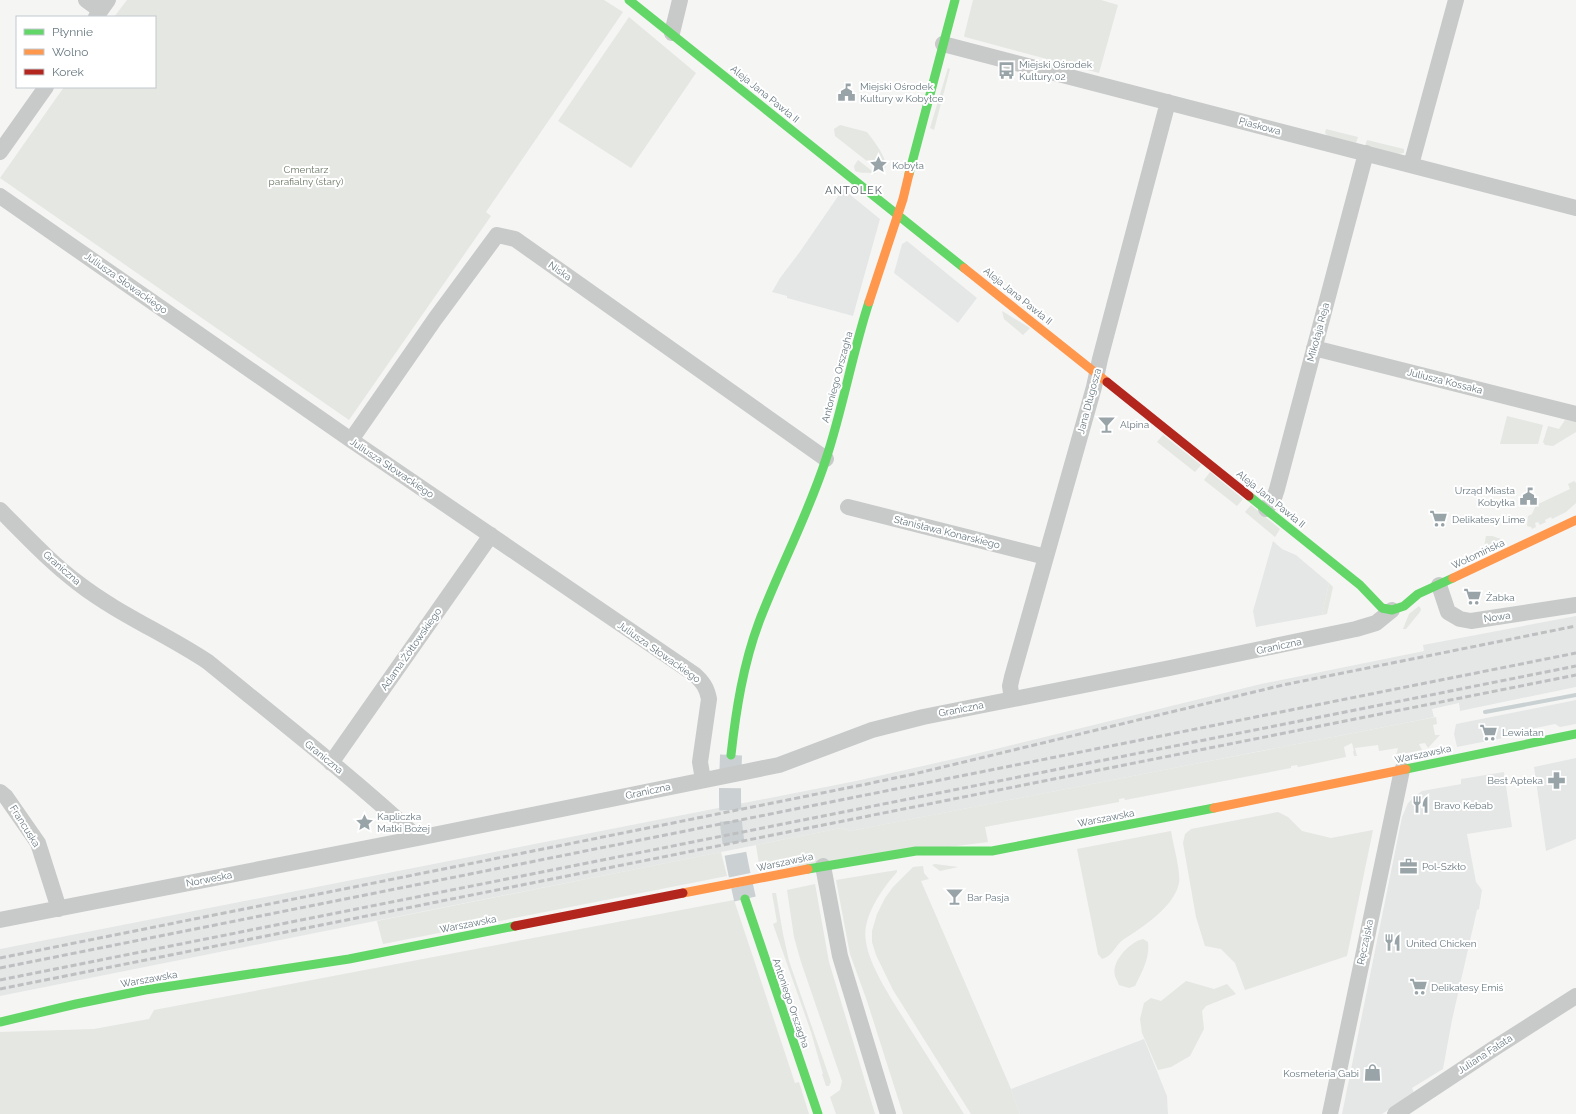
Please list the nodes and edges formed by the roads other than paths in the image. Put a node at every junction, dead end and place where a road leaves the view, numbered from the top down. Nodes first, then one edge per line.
1 (86, 0) edge
2 (629, 0) edge
3 (680, 0) edge
4 (955, 0) edge
5 (1456, 0) edge
6 (101, 9) edge
7 (672, 33) junction
8 (943, 44) junction
9 (45, 88) edge
10 (1168, 102) junction
11 (0, 152) edge
12 (1366, 153) junction
13 (1410, 165) junction
14 (0, 196) edge
15 (1576, 208) edge
16 (898, 214) junction
17 (1314, 348) junction
18 (1097, 374) junction
19 (1576, 414) edge
20 (351, 440) junction
21 (826, 459) junction
22 (848, 508) dead end
23 (1266, 509) junction
24 (0, 510) edge
25 (1576, 520) edge
26 (490, 535) junction
27 (1046, 557) junction
28 (1438, 585) junction
29 (1576, 605) edge
30 (1392, 610) junction
31 (1012, 698) junction
32 (1576, 734) edge
33 (731, 755) tunnel mouth
34 (331, 763) junction
35 (1402, 770) junction
36 (711, 778) junction
37 (0, 792) edge
38 (418, 838) junction
39 (823, 866) junction
40 (745, 899) tunnel mouth
41 (59, 909) junction
42 (0, 920) edge
43 (1576, 996) edge
44 (0, 1022) edge
45 (818, 1114) edge
46 (888, 1114) edge
47 (1330, 1114) edge
48 (1395, 1114) edge

1 - 6 street
2 - 7 street, Aleja Jana Pawła II
3 - 7 street
4 - 8 street, Antoniego Orszagha
5 - 13 street
7 - 16 street, Aleja Jana Pawła II
8 - 10 street, Piaskowa
8 - 16 street, Antoniego Orszagha
9 - 11 street
10 - 12 street, Piaskowa
10 - 18 street, Jana Długosza
12 - 13 street, Piaskowa
12 - 17 street, Mikołaja Reja
13 - 15 street, Piaskowa
14 - 20 street, Juliusza Słowackiego
16 - 18 street, Aleja Jana Pawła II
16 - 21 street, Antoniego Orszagha
17 - 19 street, Juliusza Kossaka
17 - 23 street, Mikołaja Reja
18 - 23 street, Aleja Jana Pawła II
18 - 27 street, Jana Długosza
20 - 21 street, Niska
20 - 26 street, Juliusza Słowackiego
21 - 33 street, Antoniego Orszagha
22 - 27 street, Stanisława Konarskiego
23 - 30 street, Aleja Jana Pawła II
24 - 34 street, Graniczna
25 - 28 street, Wołomińska
26 - 34 street, Adama Żółtowskiego
26 - 36 street, Juliusza Słowackiego
27 - 31 street, Jana Długosza
28 - 29 street, Nowa
28 - 30 street, Wołomińska
30 - 31 street, Graniczna
31 - 36 street, Graniczna
32 - 35 street, Warszawska
34 - 38 street, Graniczna
35 - 39 street, Warszawska
35 - 47 street, Ręczajska
36 - 38 street, Graniczna
37 - 41 street, Francuska
38 - 41 street, Norweska
39 - 44 street, Warszawska
39 - 46 street
40 - 45 street, Antoniego Orszagha
41 - 42 street, Norweska
43 - 48 street, Juliana Fałata

